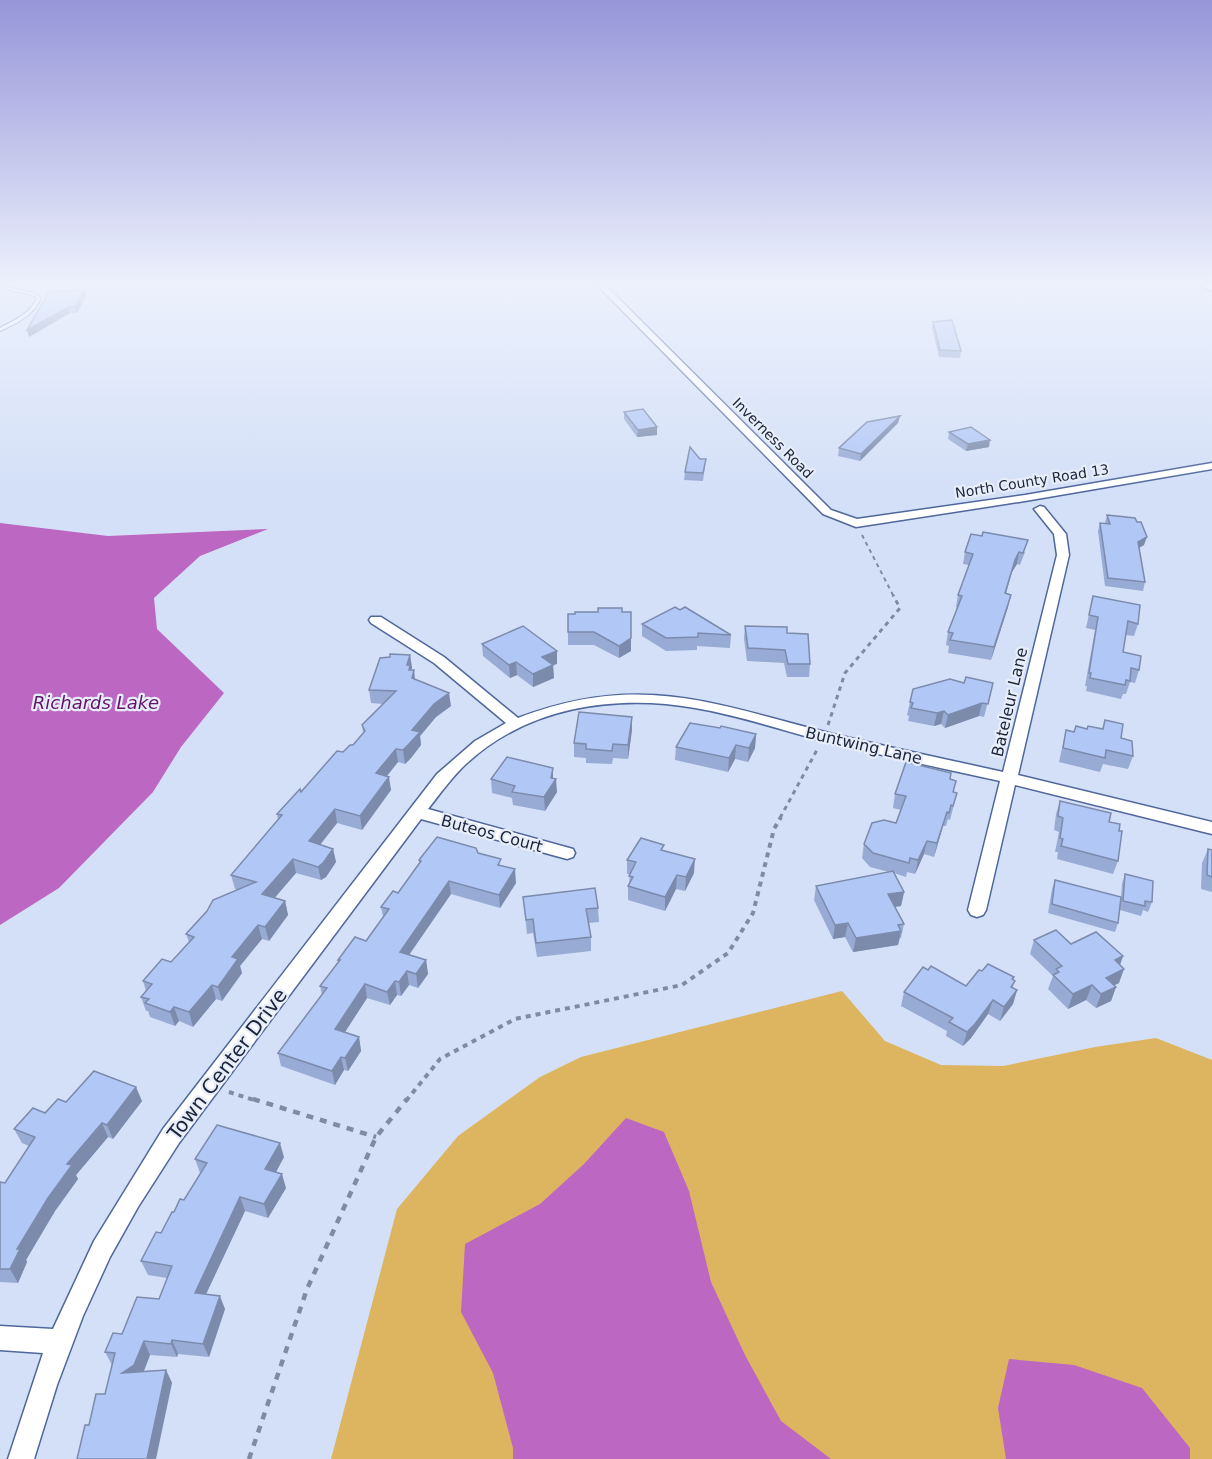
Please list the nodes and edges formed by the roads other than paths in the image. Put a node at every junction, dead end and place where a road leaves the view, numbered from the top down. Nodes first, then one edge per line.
1 (669, 353) edge
2 (1212, 466) edge
3 (1040, 509) dead end
4 (856, 523) joint
5 (376, 620) dead end
6 (515, 723) junction
7 (1009, 778) junction
8 (417, 812) junction
9 (1212, 828) edge
10 (567, 853) dead end
11 (977, 910) dead end
12 (0, 1338) edge
13 (60, 1342) junction
14 (21, 1459) edge

1 - 4 street, Inverness Road
2 - 4 street, North County Road 13
3 - 7 street, Bateleur Lane
5 - 6 street
6 - 7 street, Buntwing Lane
6 - 8 street, Town Center Drive
7 - 9 street, Buntwing Lane
7 - 11 street, Bateleur Lane
8 - 10 street, Buteos Court
8 - 13 street, Town Center Drive
12 - 13 street
13 - 14 street, Town Center Drive

